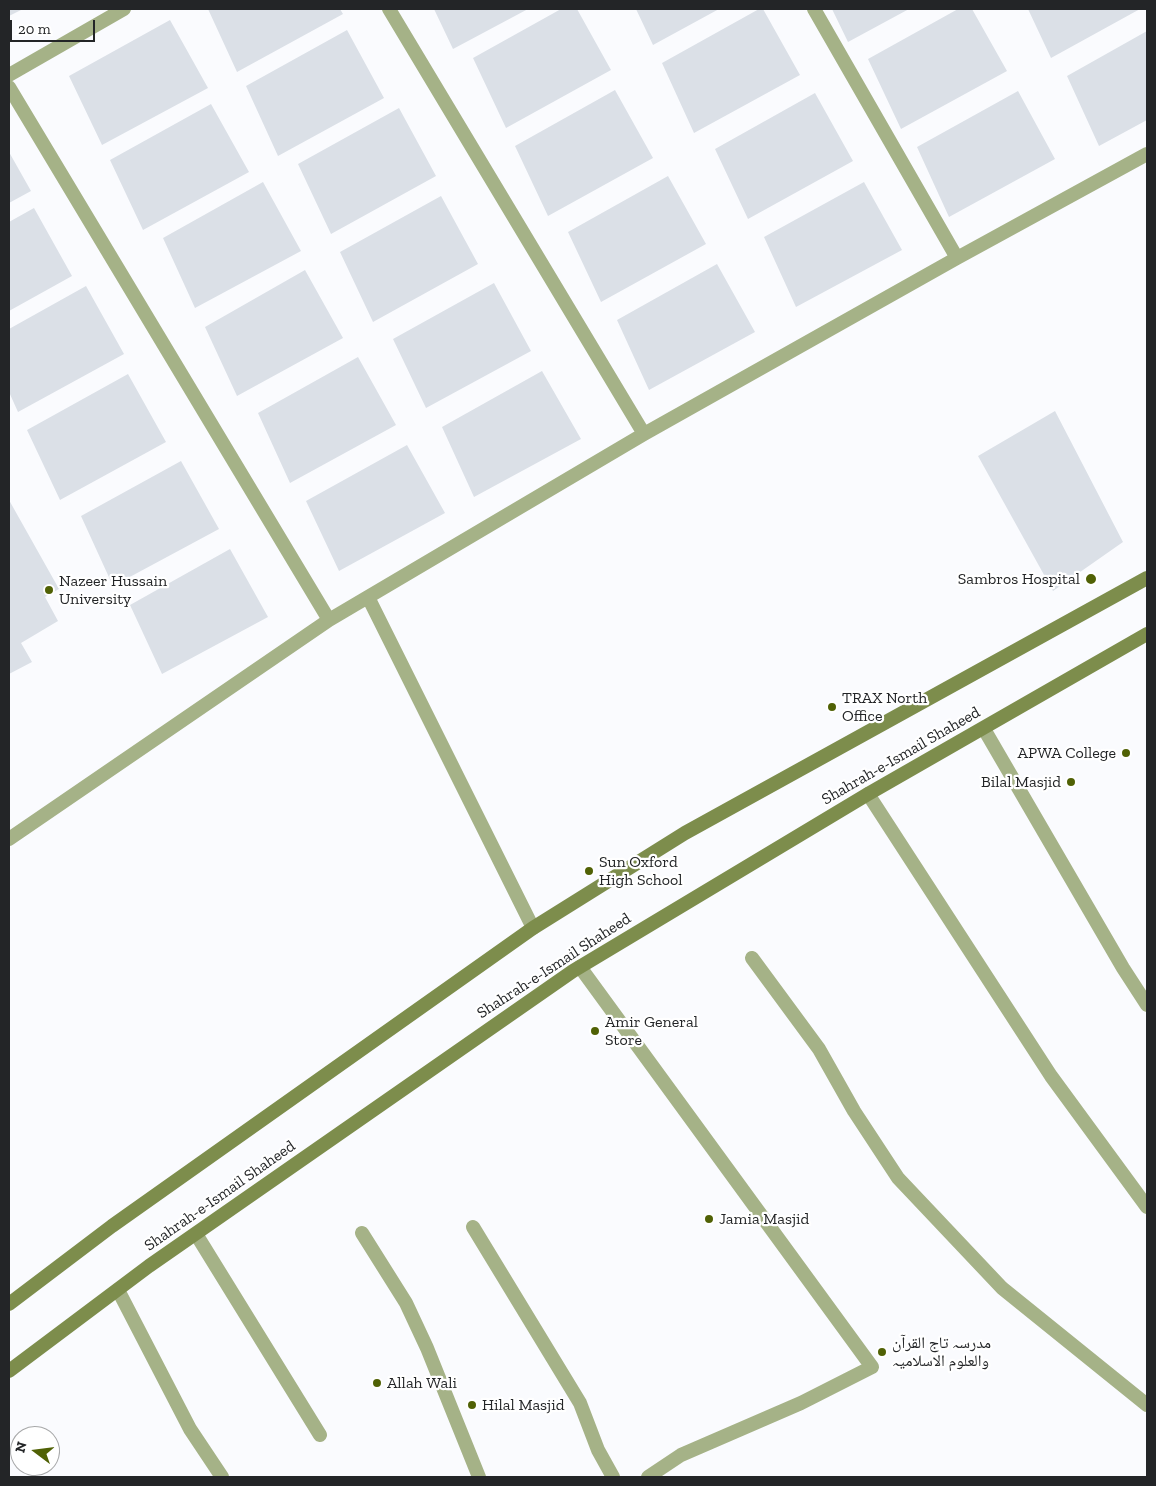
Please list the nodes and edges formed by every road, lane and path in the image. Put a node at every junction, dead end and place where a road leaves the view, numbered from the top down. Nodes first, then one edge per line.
1 (124, 9) edge
2 (389, 9) edge
3 (814, 9) edge
4 (9, 75) edge
5 (9, 88) edge
6 (1147, 154) edge
7 (957, 258) junction
8 (644, 434) junction
9 (1147, 578) edge
10 (368, 597) junction
11 (329, 620) junction
12 (1147, 634) edge
13 (984, 729) junction
14 (868, 794) junction
15 (9, 839) edge
16 (533, 928) junction
17 (752, 958) dead end
18 (580, 967) junction
19 (1147, 1005) edge
20 (1147, 1207) edge
21 (473, 1227) dead end
22 (362, 1233) dead end
23 (196, 1234) junction
24 (118, 1290) junction
25 (9, 1304) edge
26 (9, 1372) edge
27 (1147, 1405) edge
28 (320, 1435) dead end
29 (222, 1477) edge
30 (479, 1477) edge
31 (613, 1477) edge
32 (648, 1477) edge

1 - 4 street
2 - 8 street
3 - 7 street
5 - 11 street
6 - 7 street
7 - 8 street
8 - 10 street
9 - 16 main road
10 - 11 street
10 - 16 street
11 - 15 street
12 - 13 main road, Shahrah-e-Ismail Shaheed
13 - 14 main road, Shahrah-e-Ismail Shaheed
13 - 19 street
14 - 18 main road, Shahrah-e-Ismail Shaheed
14 - 20 street
16 - 25 main road
17 - 27 street
18 - 23 main road, Shahrah-e-Ismail Shaheed
18 - 32 street
21 - 31 street
22 - 30 street
23 - 24 main road, Shahrah-e-Ismail Shaheed
23 - 28 street
24 - 26 main road, Shahrah-e-Ismail Shaheed
24 - 29 street

